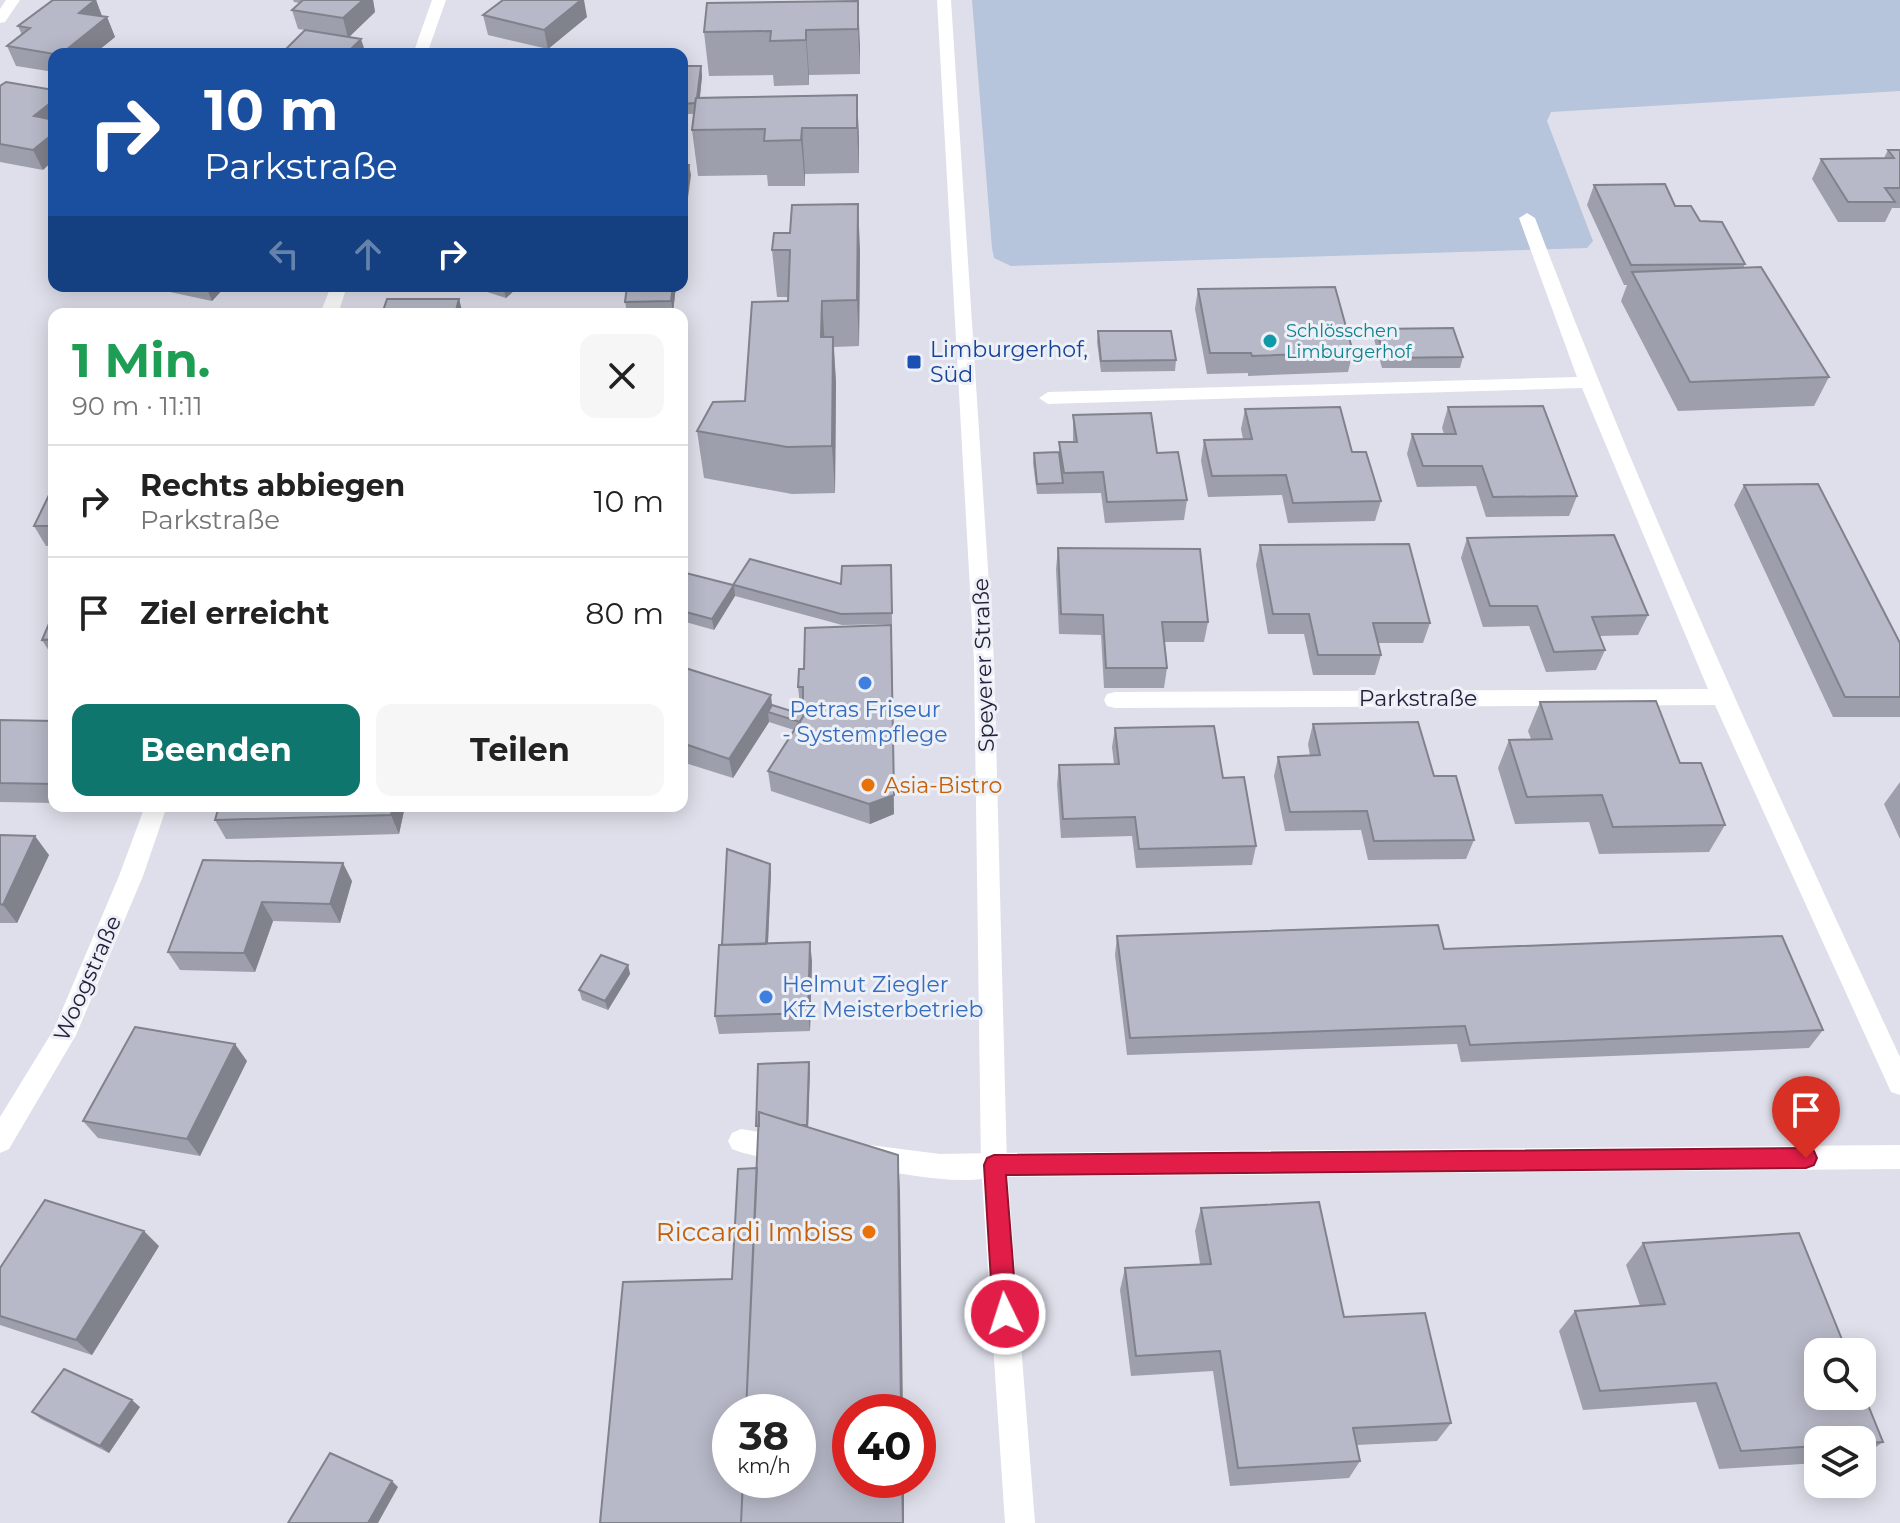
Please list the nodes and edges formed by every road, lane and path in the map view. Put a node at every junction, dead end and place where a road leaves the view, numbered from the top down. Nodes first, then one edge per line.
1 (13, 0) edge
2 (439, 0) edge
3 (944, 0) edge
4 (0, 19) edge
5 (422, 48) edge
6 (1527, 218) dead end
7 (1588, 382) junction
8 (1048, 398) dead end
9 (1722, 697) junction
10 (1115, 700) dead end
11 (154, 812) edge
12 (1900, 1084) edge
13 (0, 1141) edge
14 (741, 1141) dead end
15 (818, 1151) edge
16 (849, 1155) edge
17 (1900, 1157) edge
18 (994, 1165) junction
19 (1020, 1523) edge

1 - 4 street
2 - 5 street
3 - 18 street, Speyerer Straße
6 - 7 street
7 - 8 street
7 - 9 street
9 - 10 street, Parkstraße
9 - 12 street
11 - 13 street, Woogstraße
14 - 15 street
16 - 18 street
17 - 18 street
18 - 19 street, Speyerer Straße

